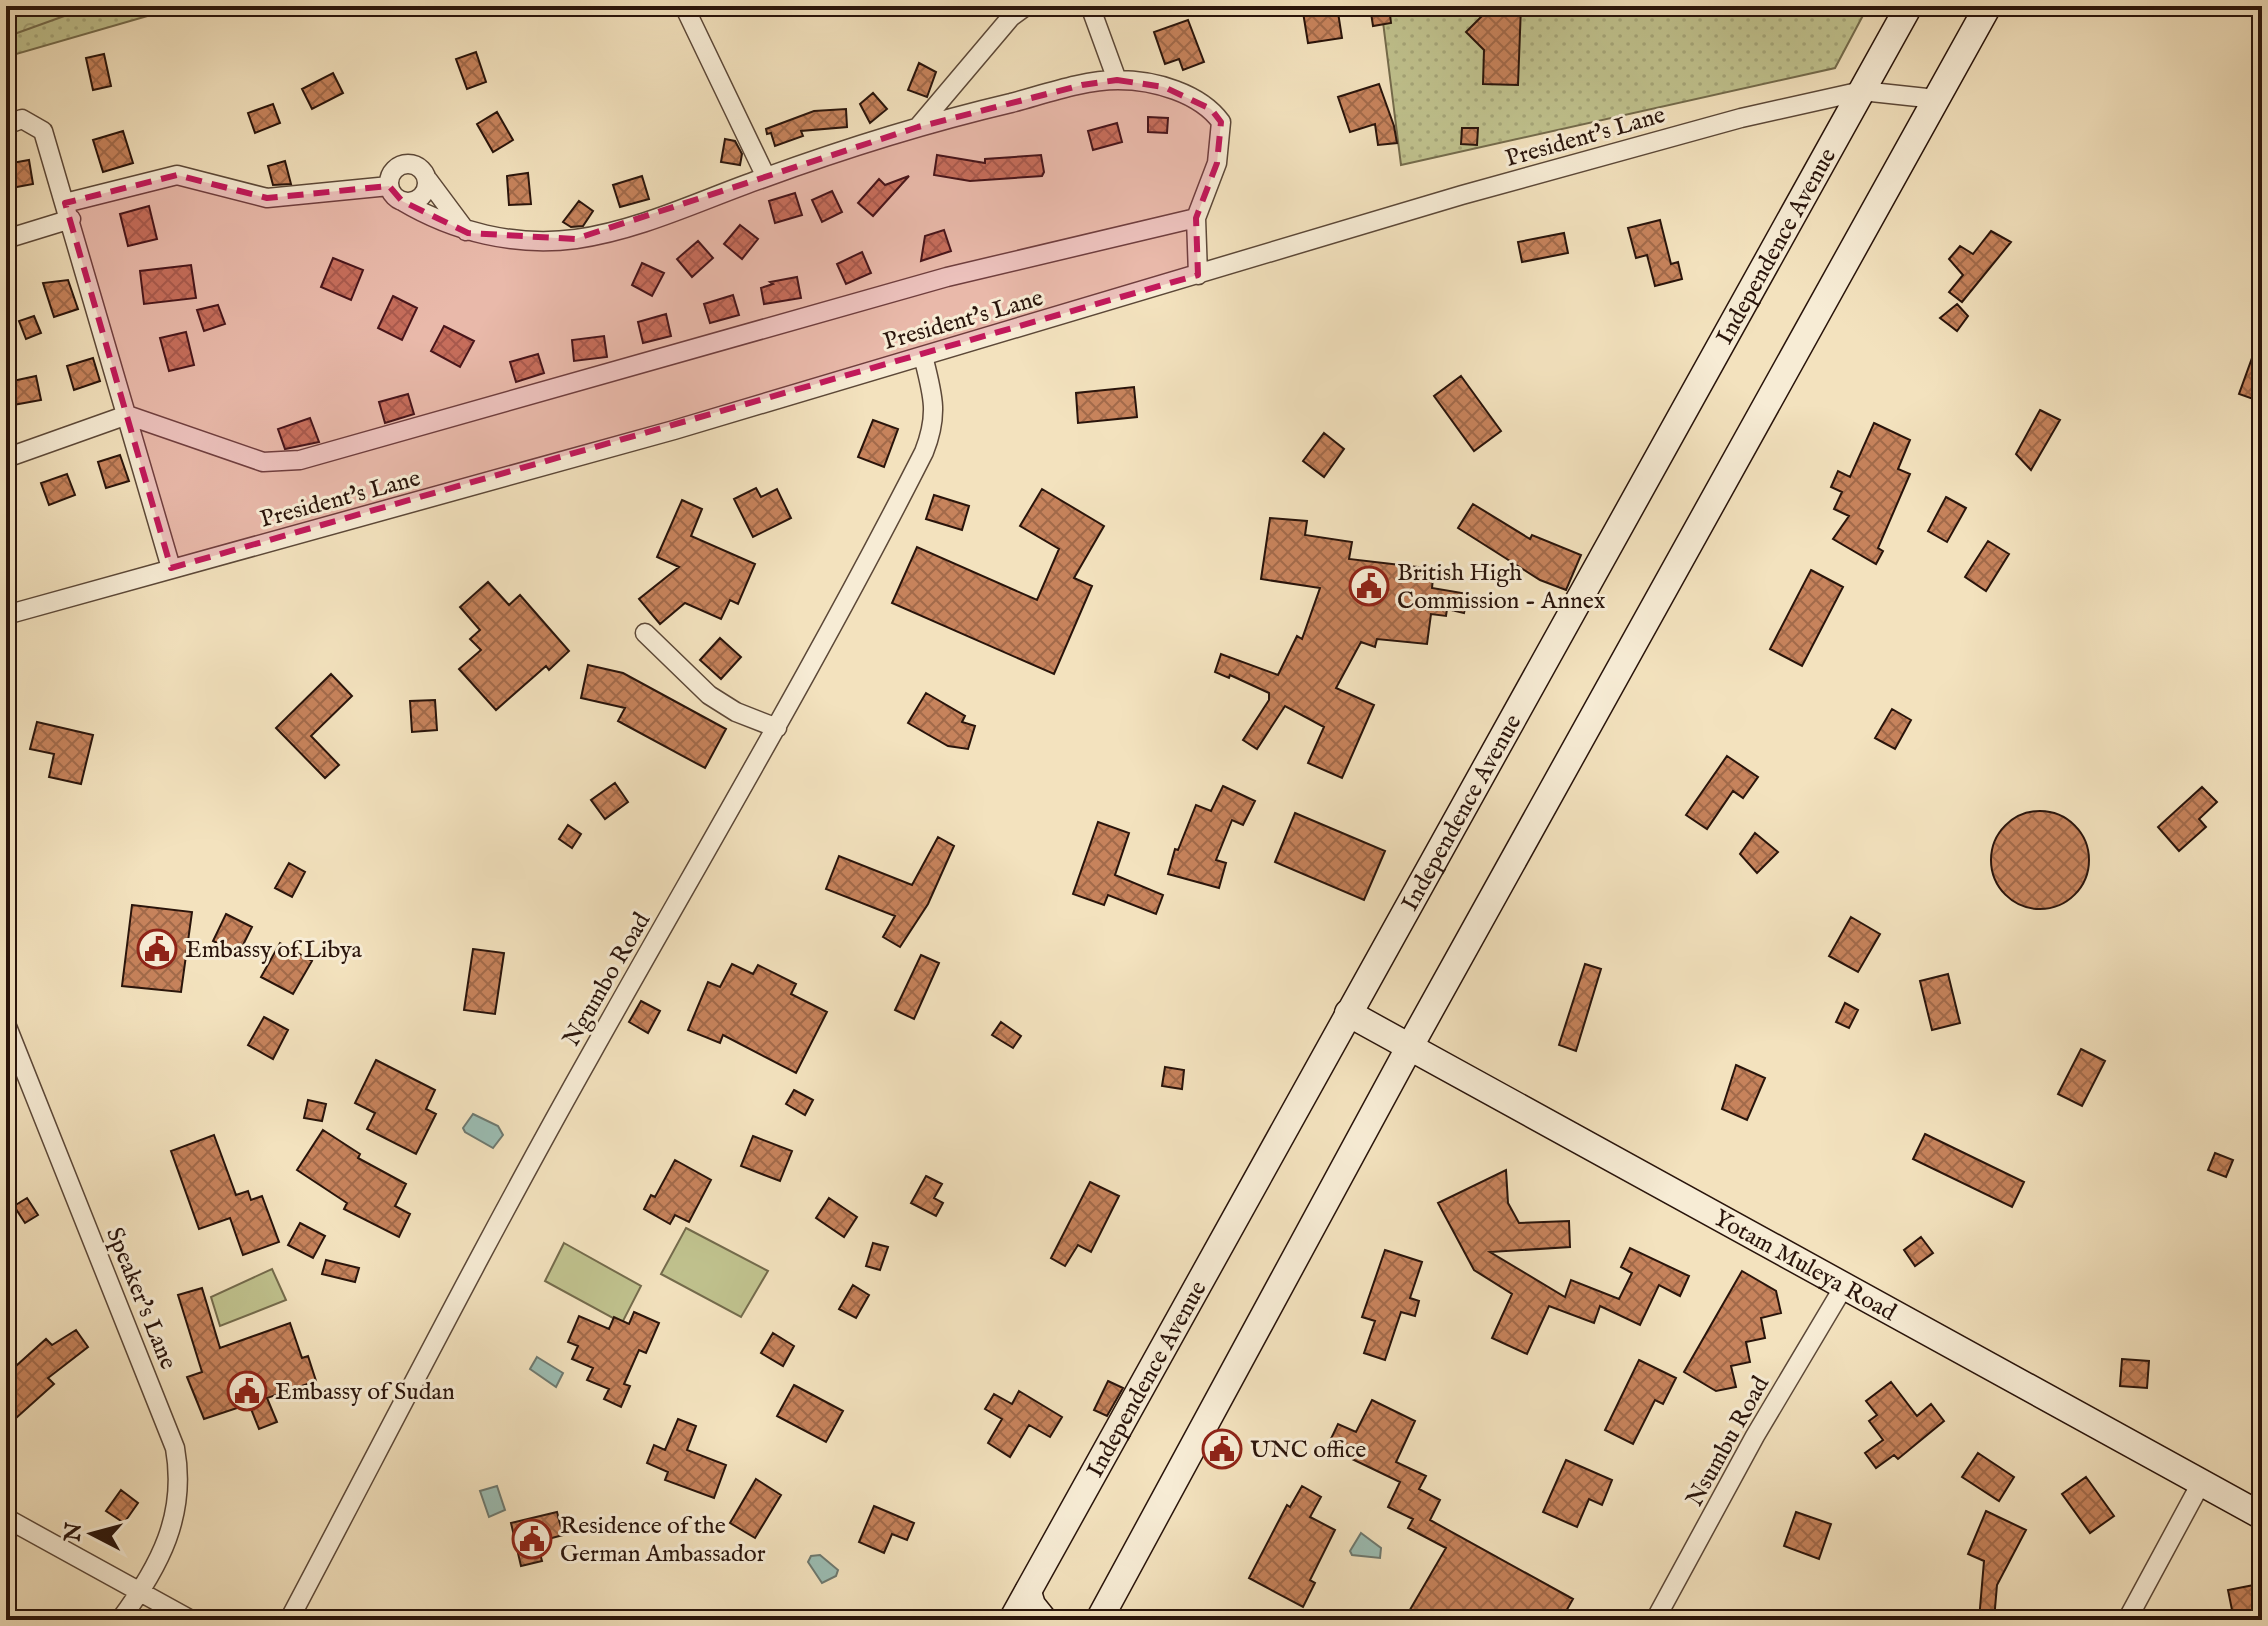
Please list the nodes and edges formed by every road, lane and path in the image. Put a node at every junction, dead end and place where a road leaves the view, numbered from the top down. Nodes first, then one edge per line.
1 (684, 6) edge
2 (1026, 6) edge
3 (1090, 6) edge
4 (1909, 6) edge
5 (1988, 6) edge
6 (1117, 80) junction
7 (1862, 91) junction
8 (1936, 99) junction
9 (6, 125) edge
10 (918, 127) junction
11 (766, 177) junction
12 (428, 180) junction
13 (389, 186) junction
14 (402, 201) junction
15 (68, 211) junction
16 (1196, 218) junction
17 (468, 233) junction
18 (6, 239) edge
19 (1198, 275) junction
20 (923, 356) junction
21 (127, 415) junction
22 (6, 458) edge
23 (171, 568) junction
24 (6, 615) edge
25 (645, 633) dead end
26 (777, 728) junction
27 (1348, 1013) junction
28 (6, 1024) edge
29 (1409, 1048) junction
30 (1843, 1288) junction
31 (2201, 1483) junction
32 (2262, 1516) edge
33 (6, 1518) edge
34 (141, 1592) junction
35 (1028, 1592) junction
36 (120, 1620) edge
37 (191, 1620) edge
38 (289, 1620) edge
39 (1012, 1620) edge
40 (1044, 1620) edge
41 (1099, 1620) edge
42 (1655, 1620) edge
43 (2127, 1620) edge

1 - 11 street
2 - 10 street
3 - 6 street
4 - 7 main road, Independence Avenue
5 - 8 main road
6 - 10 street
6 - 16 street
7 - 8 street, President's Lane
7 - 19 street, President's Lane
7 - 27 main road, Independence Avenue
8 - 29 main road
9 - 15 street
10 - 11 street
11 - 17 street
12 - 13 street
12 - 14 street
12 - 17 street
13 - 14 street
13 - 15 street
14 - 17 street
15 - 18 street
15 - 21 street
16 - 19 street
16 - 21 street
19 - 20 street, President's Lane
20 - 23 street, President's Lane
20 - 26 street, Ngumbo Road
21 - 22 street
21 - 23 street
23 - 24 street, President's Lane
25 - 26 street
26 - 38 street, Ngumbo Road
27 - 29 main road, Yotam Muleya Road
27 - 35 main road, Independence Avenue
28 - 34 street, Speaker's Lane
29 - 30 main road, Yotam Muleya Road
29 - 41 main road
30 - 31 main road, Yotam Muleya Road
30 - 42 street, Nsumbu Road
31 - 32 main road, Yotam Muleya Road
31 - 43 street
33 - 34 street
34 - 36 street, Speaker's Lane
34 - 37 street
35 - 39 main road, Independence Avenue
35 - 40 main road

